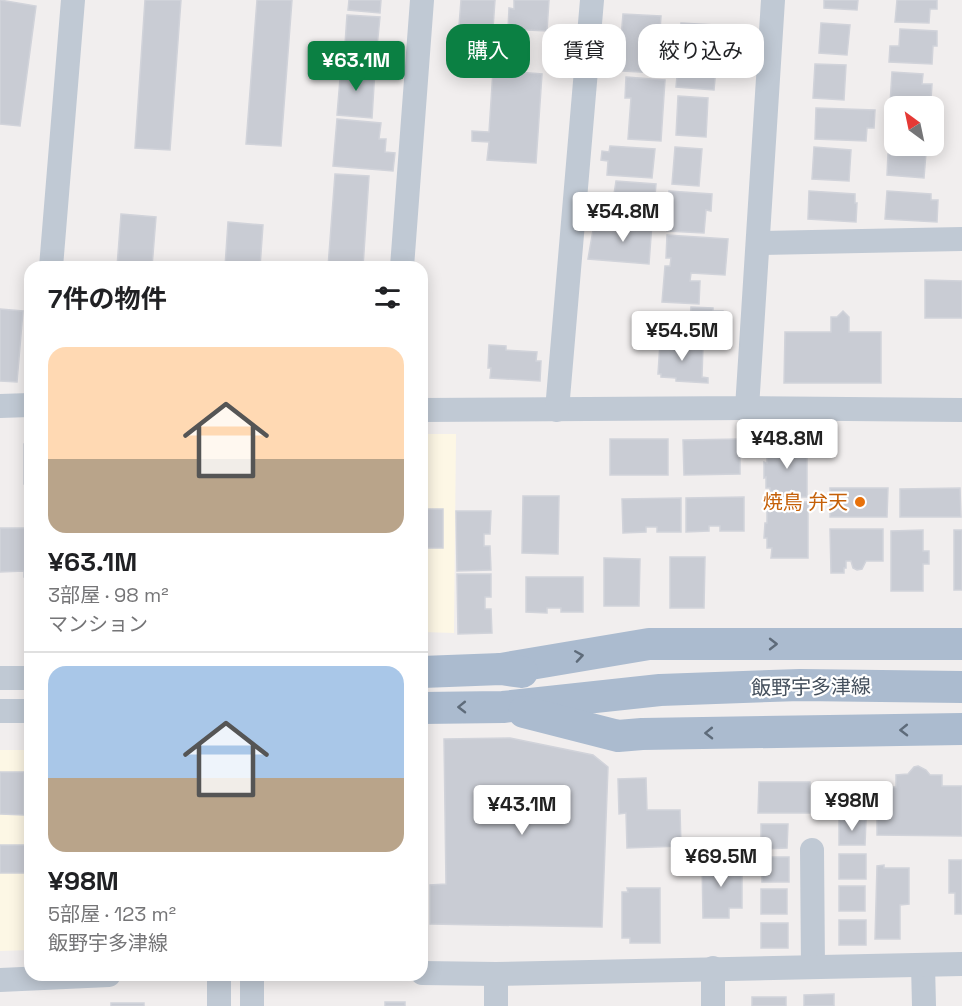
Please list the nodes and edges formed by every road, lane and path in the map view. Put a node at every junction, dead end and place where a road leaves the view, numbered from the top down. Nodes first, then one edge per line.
1 (73, 0) edge
2 (422, 0) edge
3 (592, 0) edge
4 (773, 0) edge
5 (962, 239) edge
6 (759, 243) junction
7 (51, 261) edge
8 (402, 261) edge
9 (24, 405) edge
10 (0, 406) edge
11 (747, 408) junction
12 (428, 410) edge
13 (557, 410) junction
14 (962, 410) edge
15 (962, 644) edge
16 (501, 669) junction
17 (428, 672) edge
18 (0, 678) edge
19 (24, 678) edge
20 (961, 687) edge
21 (660, 690) junction
22 (503, 707) junction
23 (428, 708) edge
24 (0, 711) edge
25 (24, 711) edge
26 (962, 729) edge
27 (812, 850) dead end
28 (962, 964) edge
29 (923, 965) junction
30 (813, 967) junction
31 (713, 968) junction
32 (428, 974) edge
33 (496, 974) junction
34 (24, 979) edge
35 (0, 980) edge
36 (219, 981) edge
37 (252, 981) edge
38 (219, 1006) edge
39 (252, 1006) edge
40 (496, 1006) edge
41 (713, 1006) edge
42 (924, 1006) edge

1 - 7 street
2 - 8 street
3 - 13 street
4 - 6 street
5 - 6 street
6 - 11 street
9 - 10 street
11 - 13 street
11 - 14 street
12 - 13 street
16 -> 15 main road
16 - 17 main road, 飯野宇多津線
16 - 21 main road, 飯野宇多津線
18 - 19 street
20 - 21 main road, 飯野宇多津線
21 - 22 main road, 飯野宇多津線
22 -> 23 main road, 飯野宇多津線
26 -> 22 main road
24 - 25 street
27 - 30 street
28 - 29 street
29 - 30 street
29 - 42 street
30 - 31 street
31 - 33 street
31 - 41 street
32 - 33 street
33 - 40 street
34 - 35 street
36 - 38 street
37 - 39 street

